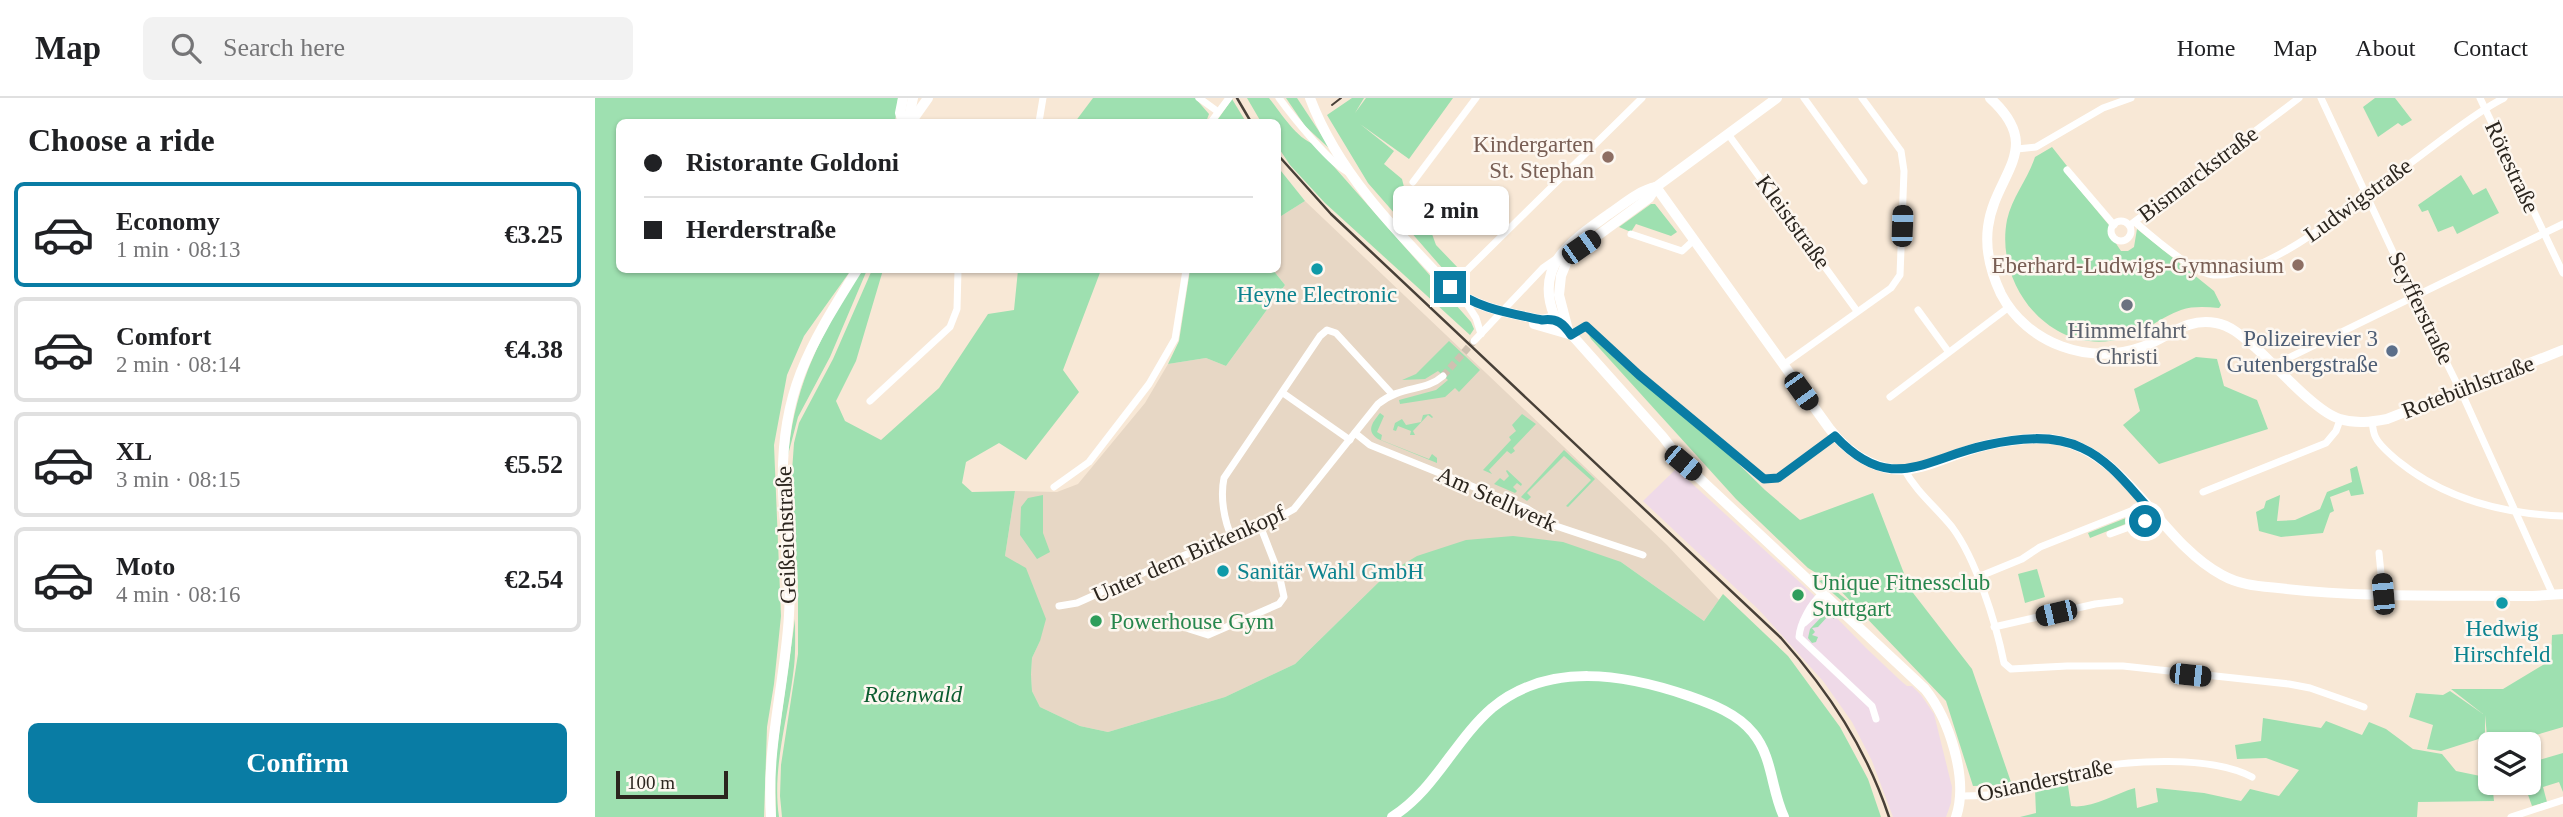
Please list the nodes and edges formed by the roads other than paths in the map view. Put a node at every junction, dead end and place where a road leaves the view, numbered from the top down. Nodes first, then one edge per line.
1 (903, 98) edge
2 (913, 98) edge
3 (928, 98) edge
4 (1043, 98) edge
5 (1199, 98) edge
6 (1229, 98) edge
7 (1279, 98) edge
8 (1310, 98) edge
9 (1476, 98) edge
10 (1642, 98) edge
11 (1777, 98) edge
12 (1804, 98) edge
13 (1862, 98) edge
14 (1990, 98) edge
15 (2131, 98) edge
16 (2299, 98) edge
17 (2321, 98) edge
18 (2480, 98) edge
19 (2504, 98) edge
20 (2485, 107) junction
21 (1217, 111) junction
22 (905, 119) edge
23 (908, 119) edge
24 (910, 119) edge
25 (1040, 119) edge
26 (1213, 119) edge
27 (1728, 134) junction
28 (2017, 149) junction
29 (2067, 170) dead end
30 (1350, 173) junction
31 (1864, 181) dead end
32 (1413, 182) dead end
33 (1656, 187) junction
34 (2367, 194) junction
35 (2132, 224) junction
36 (2563, 224) edge
37 (2114, 225) junction
38 (1595, 231) junction
39 (2544, 233) junction
40 (1631, 234) dead end
41 (1694, 240) junction
42 (1556, 259) junction
43 (855, 273) edge
44 (958, 273) edge
45 (1186, 273) edge
46 (2563, 273) edge
47 (1450, 287) junction
48 (1462, 296) junction
49 (2414, 297) junction
50 (1560, 303) junction
51 (2009, 307) junction
52 (1918, 310) dead end
53 (1504, 311) junction
54 (1857, 311) junction
55 (1522, 316) junction
56 (1554, 318) junction
57 (1570, 333) junction
58 (1481, 334) junction
59 (1474, 341) tunnel mouth
60 (2563, 350) edge
61 (1948, 352) junction
62 (1783, 365) junction
63 (2274, 365) junction
64 (1443, 376) tunnel mouth
65 (2461, 390) junction
66 (1283, 393) junction
67 (1392, 394) junction
68 (1890, 397) dead end
69 (870, 401) dead end
70 (2340, 419) junction
71 (2372, 422) junction
72 (1352, 436) junction
73 (1835, 436) junction
74 (1903, 470) junction
75 (1054, 487) dead end
76 (2203, 492) dead end
77 (2146, 505) junction
78 (2517, 512) junction
79 (2563, 516) edge
80 (2157, 517) junction
81 (1262, 528) junction
82 (2110, 534) dead end
83 (1232, 538) junction
84 (2379, 553) dead end
85 (1643, 555) dead end
86 (1978, 577) junction
87 (2383, 594) junction
88 (2558, 595) edge
89 (1826, 598) junction
90 (2120, 601) dead end
91 (1059, 606) dead end
92 (1994, 627) junction
93 (1189, 629) dead end
94 (2364, 707) dead end
95 (1877, 719) dead end
96 (2252, 777) dead end
97 (1961, 796) junction
98 (2563, 800) edge
99 (771, 817) edge
100 (1392, 817) edge
101 (1784, 817) edge
102 (1956, 817) edge
103 (2511, 817) edge

1 - 22 main road
2 - 23 main road
3 - 24 main road
4 - 25 street
5 - 21 street
6 - 21 street
7 - 30 street
8 - 30 main road
9 - 32 street
10 - 47 street
11 - 27 main road
12 - 31 street
13 - 54 street
14 - 28 main road
15 - 28 street
16 - 35 street, Bismarckstraße
17 - 34 street, Seyfferstraße
18 - 20 street, Rötestraße
19 - 20 street, Ludwigstraße
20 - 34 street, Ludwigstraße
20 - 39 street, Rötestraße
21 - 26 street
27 - 33 main road
27 - 54 street, Kleiststraße
28 - 51 main road
29 - 37 street
30 - 47 main road
33 - 38 main road
33 - 41 main road
34 - 35 street, Ludwigstraße
34 - 49 street, Seyfferstraße
35 - 37 street, Bismarckstraße
35 - 37 street, Bismarckstraße
36 - 39 street
38 - 42 main road
38 - 50 main road
39 - 46 street, Rötestraße
39 - 49 street
40 - 41 street
41 - 62 main road
42 - 53 street
42 - 56 main road
43 - 99 main road, Geißeichstraße
44 - 69 street
45 - 75 street
47 - 48 main road
48 - 53 main road
48 - 58 street
49 - 63 street
49 - 65 street, Seyfferstraße
50 - 56 main road
50 - 57 main road
51 - 61 street
51 - 63 main road
52 - 61 street
53 - 55 main road
53 - 58 street
54 - 62 street
55 - 56 main road
55 - 57 main road
56 - 57 main road
57 - 73 street
57 - 89 main road
58 - 59 street
60 - 65 main road, Rotebühlstraße
61 - 68 street
62 - 73 main road
63 - 70 main road
64 - 67 street, Unter dem Birkenkopf
65 - 71 main road, Rotebühlstraße
65 - 78 street, Seyfferstraße
66 - 67 street
66 - 72 street, Am Stellwerk
66 - 83 street
67 - 72 street, Unter dem Birkenkopf
70 - 71 main road
70 - 76 street
71 - 78 street
72 - 81 street, Unter dem Birkenkopf
72 - 85 street, Am Stellwerk
73 - 74 main road
74 - 77 main road
74 - 86 street
77 - 80 main road
77 - 86 street
78 - 79 street
78 - 88 street, Seyfferstraße
80 - 82 street
80 - 87 main road
81 - 83 street, Unter dem Birkenkopf
81 - 93 street
83 - 91 street, Unter dem Birkenkopf
84 - 87 street
86 - 92 street
87 - 88 main road
89 - 95 street
89 - 97 main road
90 - 92 street
92 - 94 street
96 - 97 street, Osianderstraße
97 - 102 main road
98 - 103 street
100 - 101 main road

